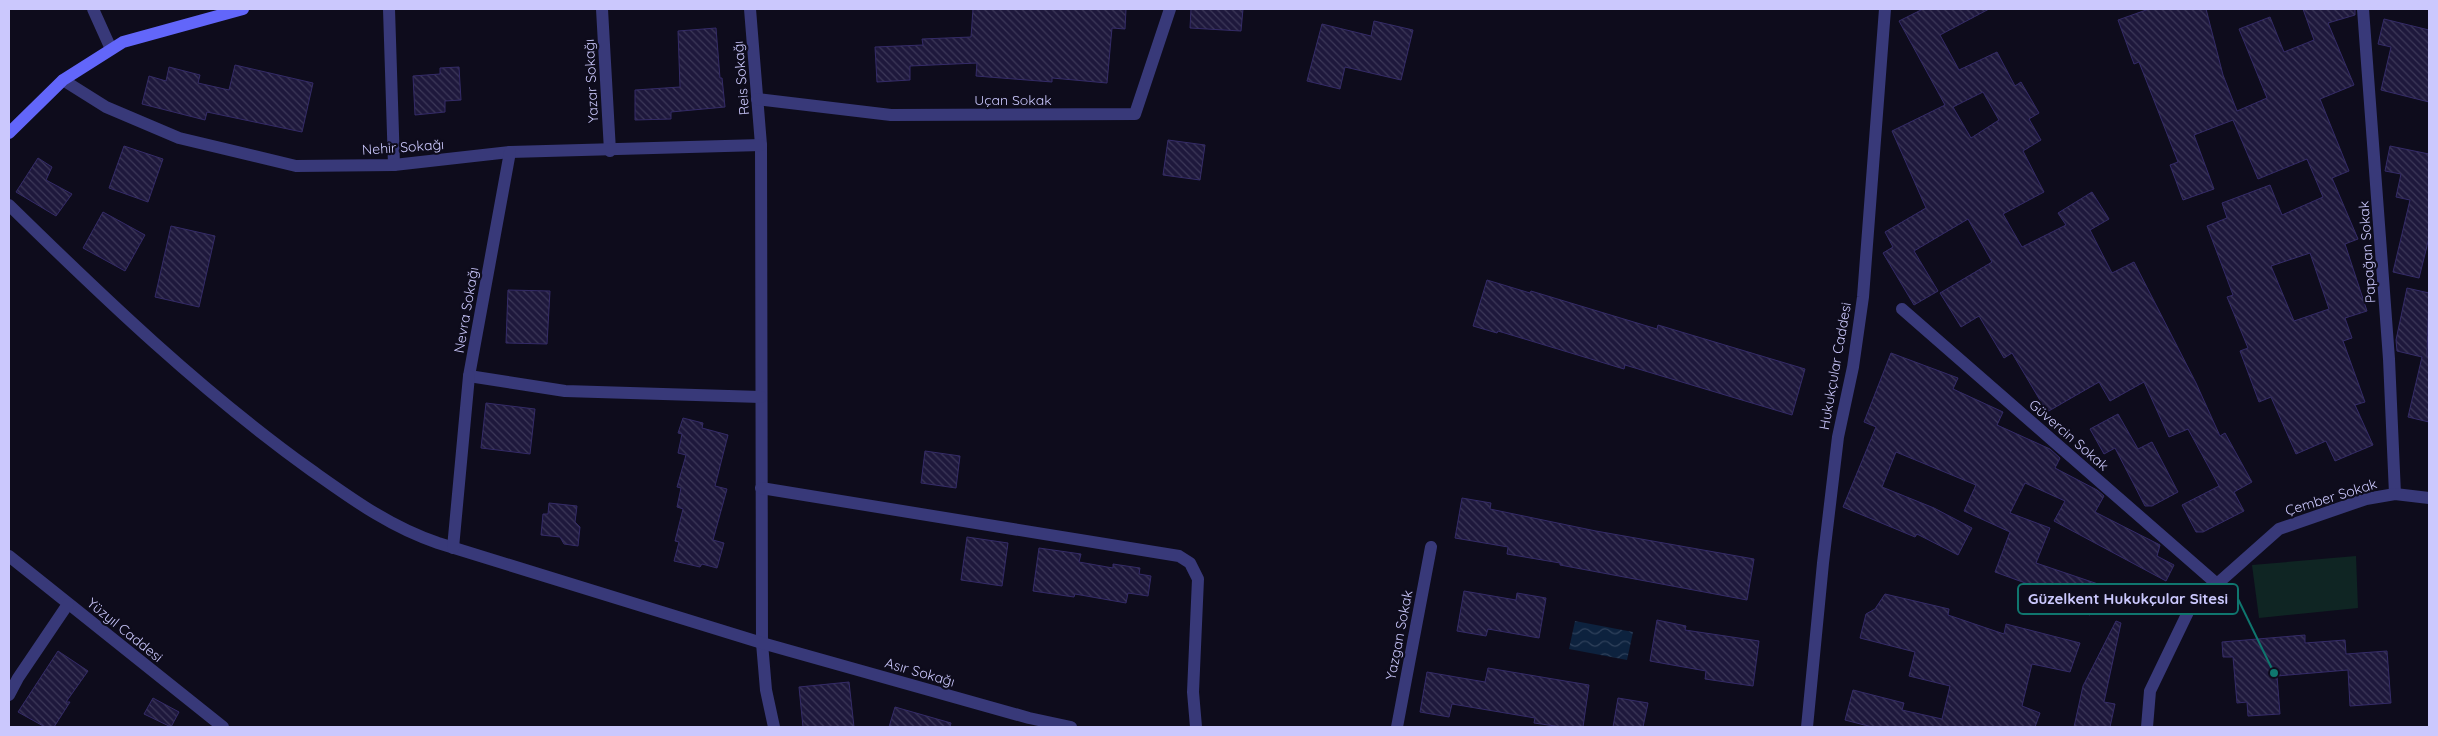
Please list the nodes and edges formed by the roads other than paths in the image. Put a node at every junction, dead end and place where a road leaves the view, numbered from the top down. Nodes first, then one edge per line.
1 (93, 9) edge
2 (243, 9) edge
3 (389, 9) edge
4 (602, 9) edge
5 (750, 9) edge
6 (1170, 9) edge
7 (1885, 9) edge
8 (2363, 9) edge
9 (111, 49) junction
10 (62, 80) junction
11 (757, 99) junction
12 (9, 133) edge
13 (761, 146) junction
14 (610, 151) junction
15 (510, 152) junction
16 (394, 165) junction
17 (9, 205) edge
18 (1902, 309) dead end
19 (469, 376) junction
20 (761, 397) junction
21 (762, 488) junction
22 (2395, 494) junction
23 (2429, 498) edge
24 (1431, 547) dead end
25 (453, 548) junction
26 (9, 556) edge
27 (2217, 584) junction
28 (68, 604) junction
29 (762, 643) junction
30 (9, 695) edge
31 (1030, 723) edge
32 (216, 725) edge
33 (774, 727) edge
34 (1071, 727) edge
35 (1196, 727) edge
36 (1398, 727) edge
37 (1807, 727) edge
38 (2147, 727) edge

1 - 9 street
2 - 9 main road
3 - 16 street
4 - 14 street, Yazar Sokağı
5 - 11 street, Reis Sokağı
6 - 11 street, Uçan Sokak
7 - 37 street, Hukukçular Caddesi
8 - 22 street, Papağan Sokak
9 - 10 main road
10 - 12 main road
10 - 16 street, Nehir Sokağı
11 - 13 street, Reis Sokağı
13 - 14 street, Nehir Sokağı
13 - 20 street, Reis Sokağı
14 - 15 street, Nehir Sokağı
15 - 16 street, Nehir Sokağı
15 - 19 street, Nevra Sokağı
17 - 25 street, Asır Sokağı
18 - 27 street, Güvercin Sokak
19 - 20 street
19 - 25 street, Nevra Sokağı
20 - 21 street, Reis Sokağı
21 - 29 street, Reis Sokağı
21 - 35 street
22 - 23 street, Çember Sokak
22 - 27 street, Çember Sokak
24 - 36 street, Yazgan Sokak
25 - 29 street, Asır Sokağı
26 - 28 street, Yüzyıl Caddesi
27 - 38 street, Çember Sokak
28 - 30 street
28 - 32 street, Yüzyıl Caddesi
29 - 31 street, Asır Sokağı
29 - 33 street, Reis Sokağı
31 - 34 street, Asır Sokağı

